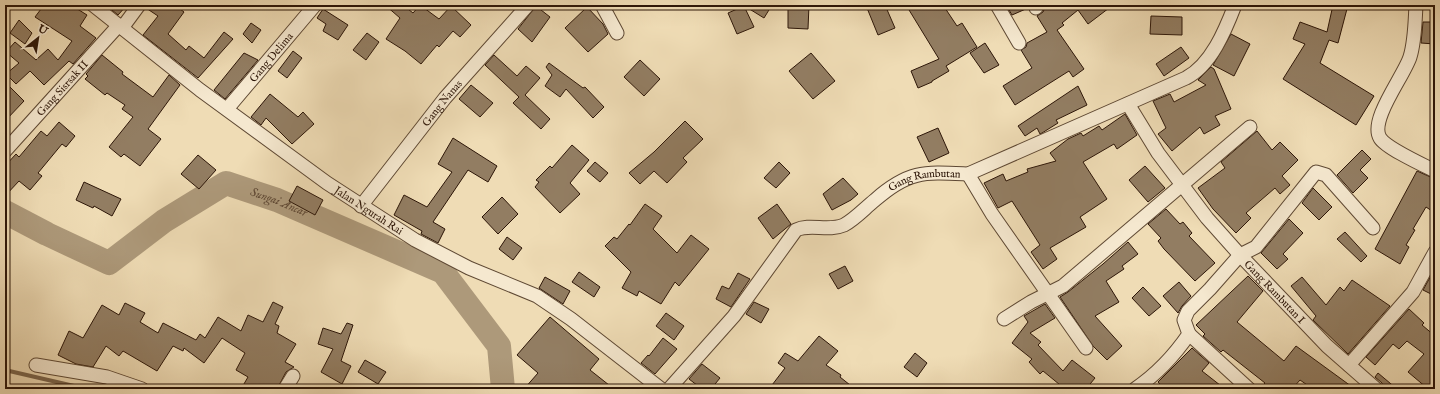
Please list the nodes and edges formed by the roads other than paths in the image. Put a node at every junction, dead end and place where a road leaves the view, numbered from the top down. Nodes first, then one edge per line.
1 (94, 5) edge
2 (139, 5) edge
3 (315, 5) edge
4 (528, 5) edge
5 (602, 5) edge
6 (997, 5) edge
7 (1235, 5) edge
8 (1416, 5) edge
9 (120, 27) junction
10 (617, 33) dead end
11 (1019, 43) dead end
12 (1128, 104) junction
13 (227, 109) junction
14 (1250, 127) dead end
15 (5, 151) edge
16 (1435, 171) edge
17 (968, 174) junction
18 (1181, 186) junction
19 (361, 206) junction
20 (1373, 228) dead end
21 (1435, 252) edge
22 (1240, 255) junction
23 (1049, 294) junction
24 (1004, 319) dead end
25 (1189, 334) junction
26 (1086, 348) dead end
27 (1349, 365) junction
28 (36, 366) dead end
29 (293, 376) dead end
30 (142, 389) edge
31 (285, 389) edge
32 (661, 389) edge
33 (669, 389) edge
34 (1135, 389) edge
35 (1249, 389) edge
36 (1376, 389) edge

1 - 9 street, Jalan Ngurah Rai
2 - 9 street, Gang Sisrsak II
3 - 13 street, Gang Delima
4 - 19 street, Gang Nanas
5 - 10 street
6 - 11 street
7 - 12 street, Gang Rambutan
8 - 16 street
9 - 13 street, Jalan Ngurah Rai
9 - 15 street, Gang Sisrsak II
12 - 17 street, Gang Rambutan
12 - 18 street, Gang Rambutan I
13 - 19 street, Jalan Ngurah Rai
14 - 18 street
17 - 23 street
17 - 33 street, Gang Rambutan
18 - 22 street, Gang Rambutan I
18 - 23 street
19 - 32 street, Jalan Ngurah Rai
20 - 22 street
21 - 27 street
22 - 25 street
22 - 27 street, Gang Rambutan I
23 - 24 street
23 - 26 street
25 - 34 street
25 - 35 street
27 - 36 street, Gang Rambutan I
28 - 30 street
29 - 31 street

